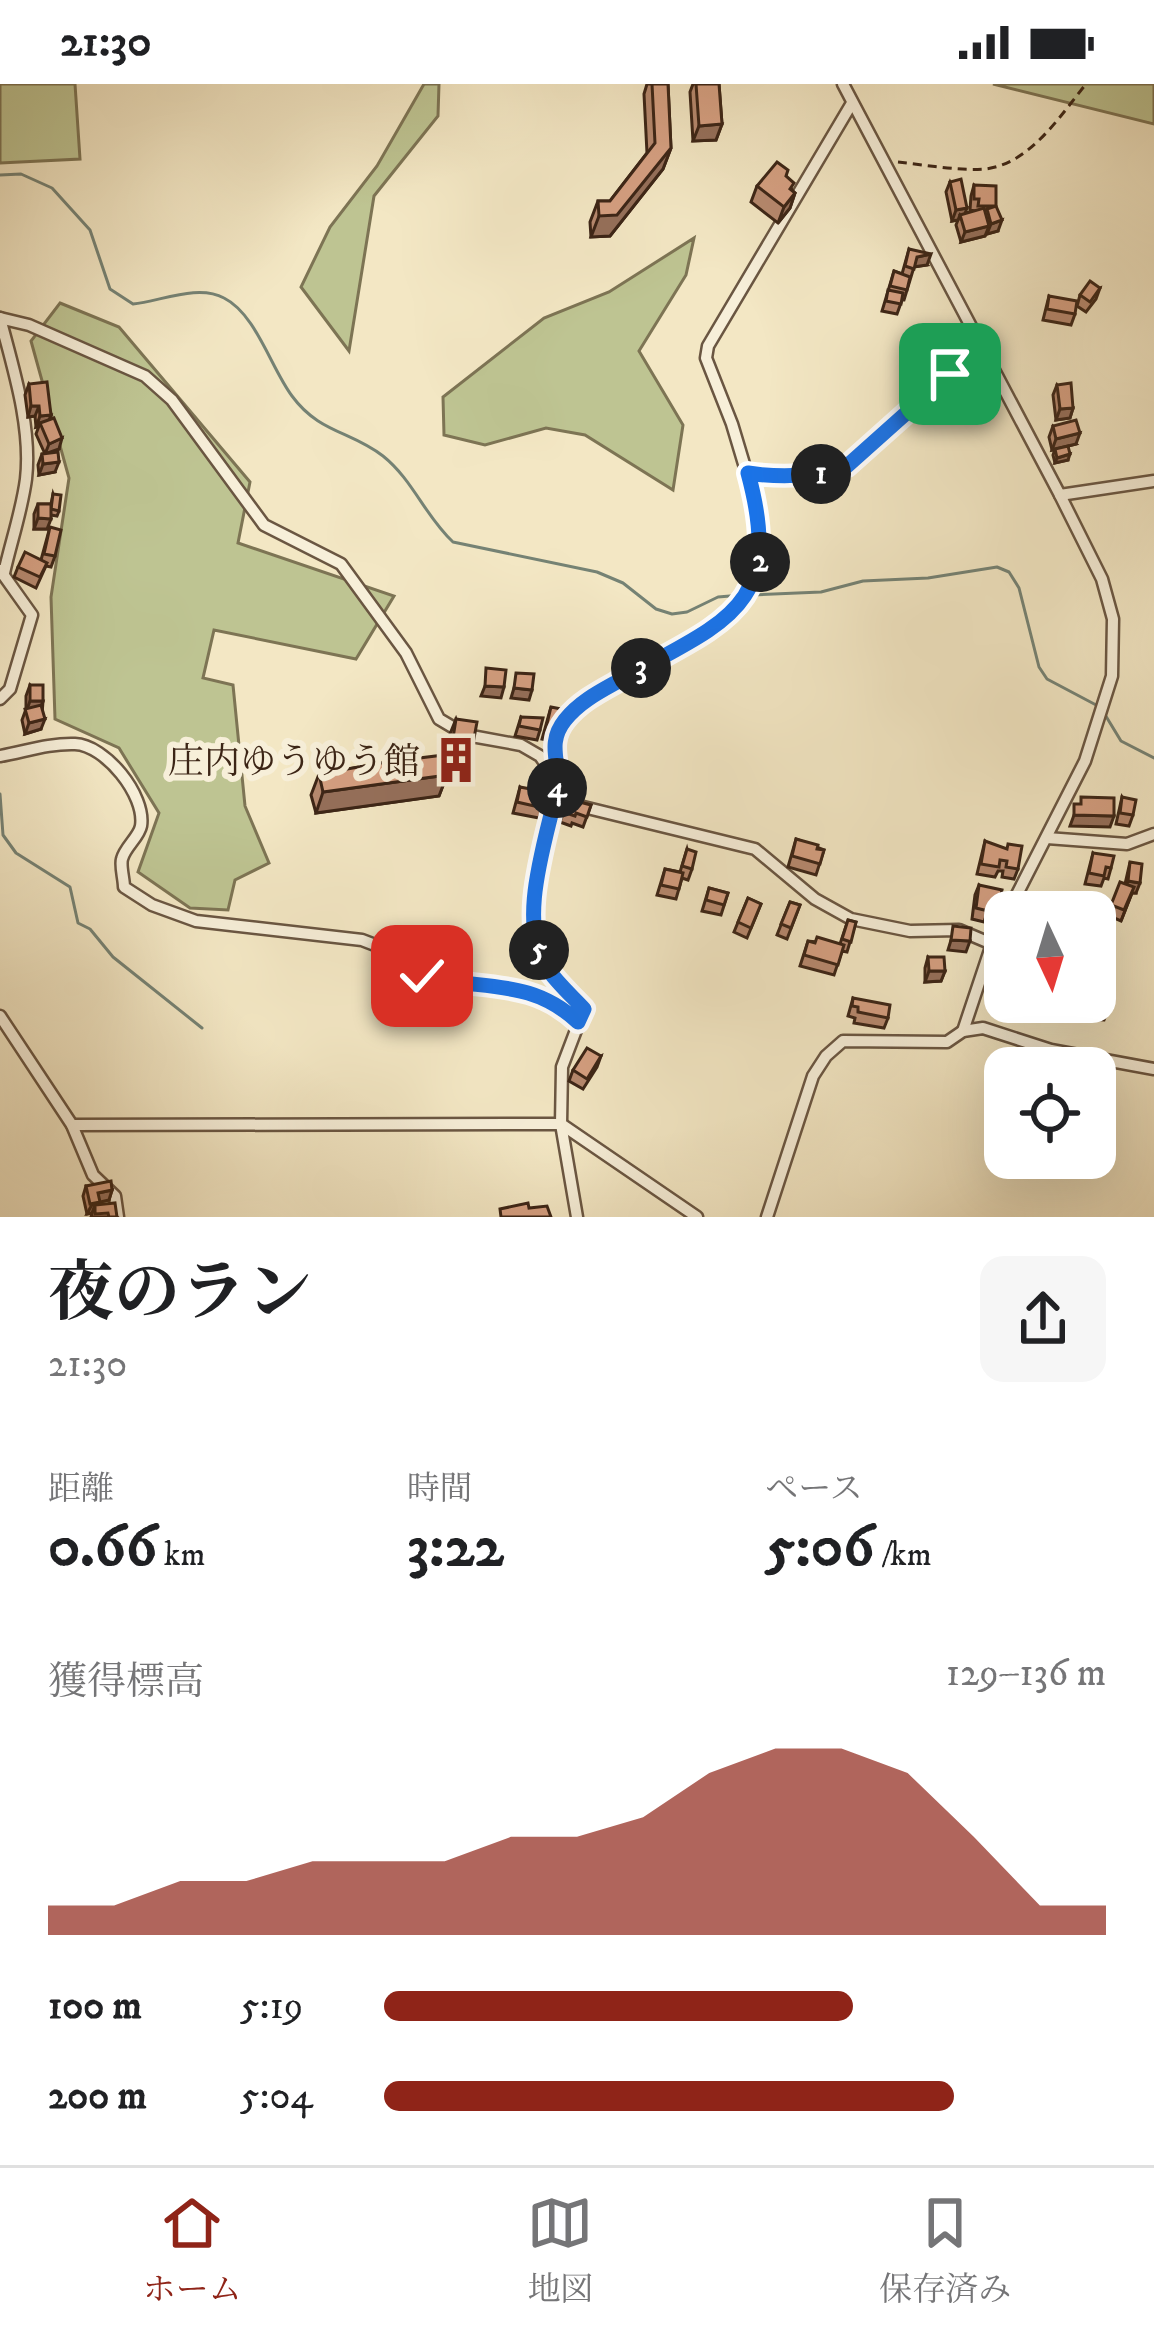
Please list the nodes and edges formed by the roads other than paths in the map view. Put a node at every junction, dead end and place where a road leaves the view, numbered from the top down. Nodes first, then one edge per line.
1 (843, 84) edge
2 (852, 103) junction
3 (0, 318) edge
4 (1154, 481) edge
5 (1060, 495) junction
6 (2, 572) edge
7 (0, 699) edge
8 (0, 756) edge
9 (558, 786) junction
10 (1154, 834) edge
11 (1047, 838) junction
12 (1019, 891) edge
13 (984, 941) edge
14 (984, 968) edge
15 (0, 1016) edge
16 (578, 1022) junction
17 (963, 1031) junction
18 (1154, 1069) edge
19 (561, 1124) junction
20 (72, 1125) junction
21 (118, 1217) edge
22 (577, 1217) edge
23 (698, 1217) edge
24 (767, 1217) edge

1 - 2 street
2 - 5 street
2 - 9 street
3 - 6 street
3 - 9 street
4 - 5 street
5 - 11 street
6 - 7 street
8 - 16 street
9 - 13 street
9 - 16 street
10 - 11 street
11 - 12 street
14 - 17 street
15 - 20 street
16 - 19 street
17 - 18 street
17 - 24 street
19 - 20 street
19 - 22 street
19 - 23 street
20 - 21 street

